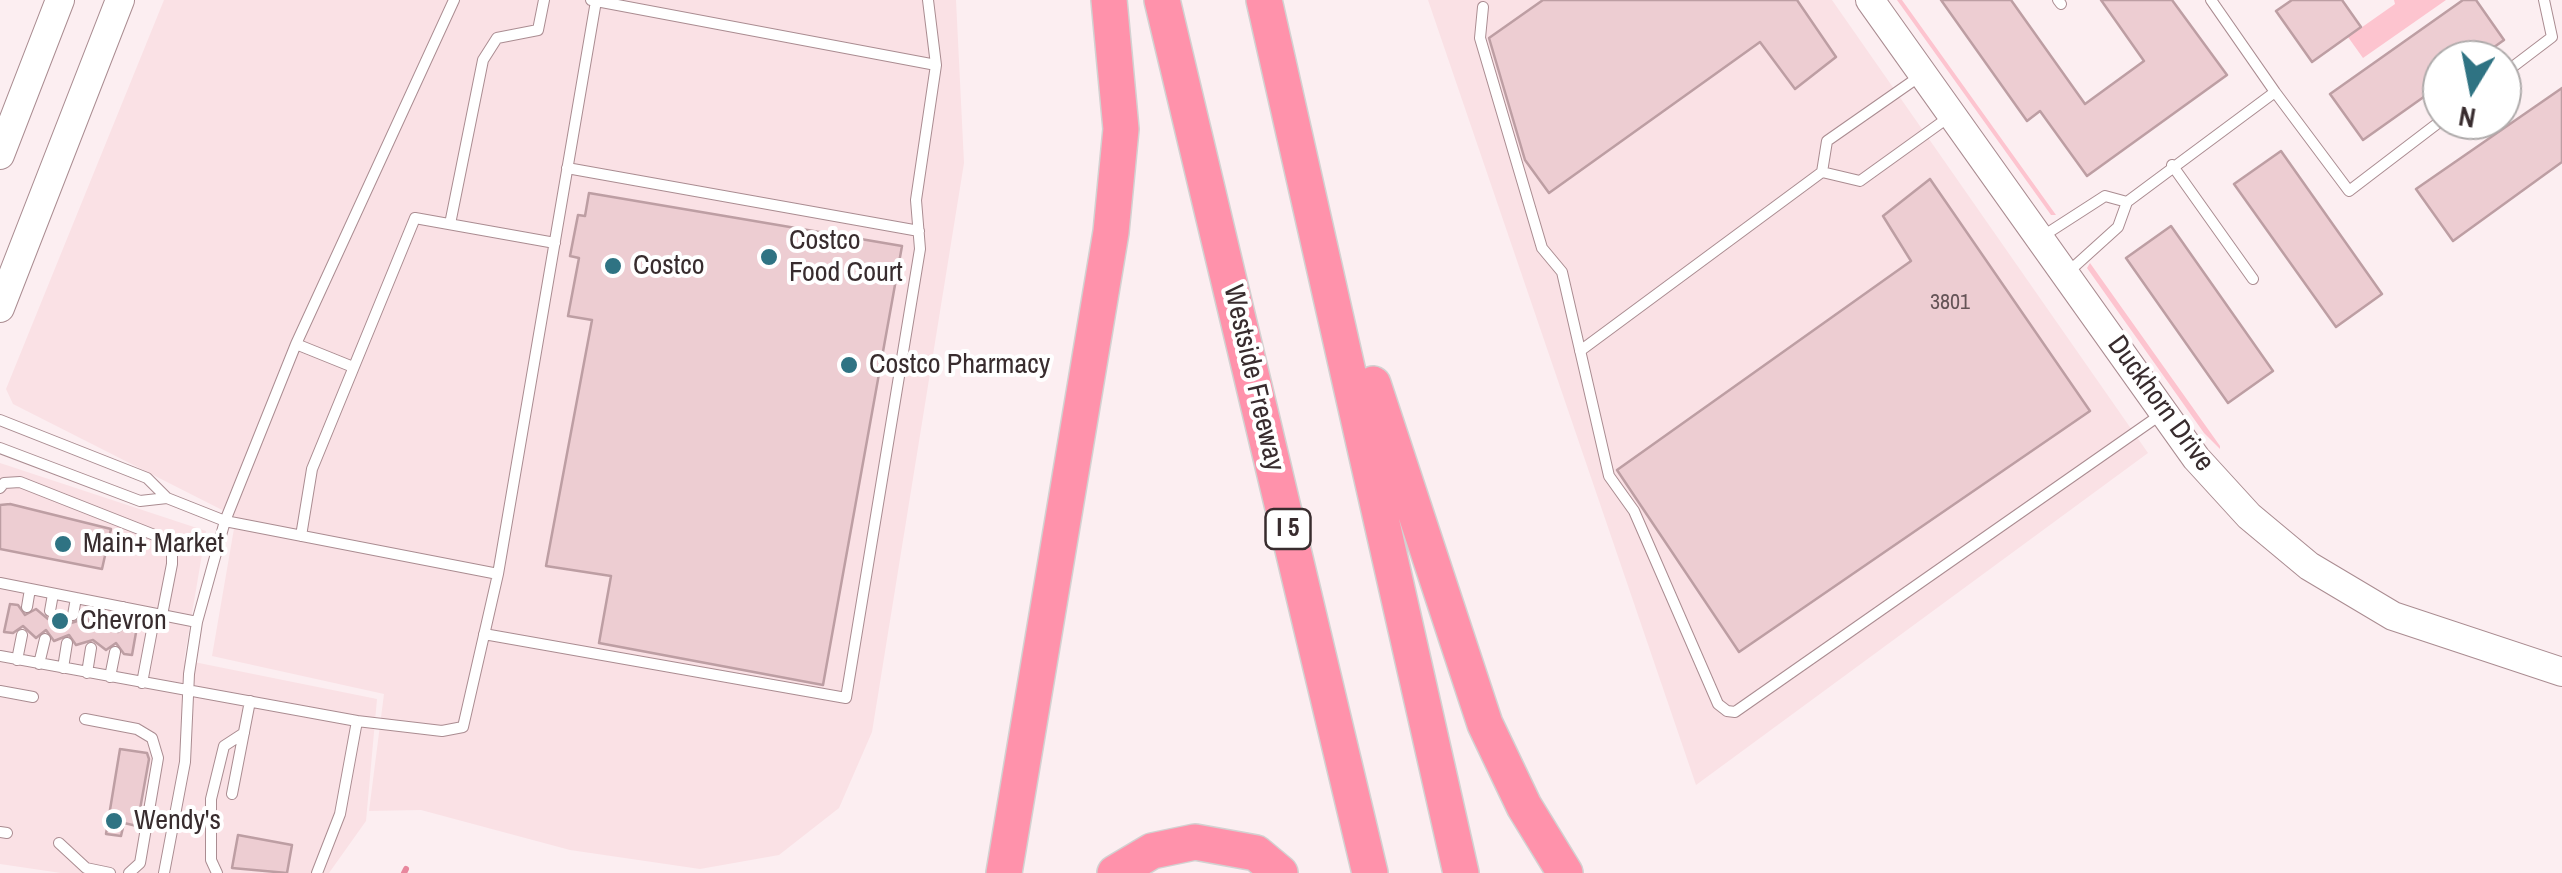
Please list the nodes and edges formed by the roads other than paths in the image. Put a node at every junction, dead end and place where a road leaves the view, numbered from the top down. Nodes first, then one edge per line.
1 (60, 0) edge
2 (454, 0) edge
3 (544, 0) edge
4 (594, 0) edge
5 (928, 0) edge
6 (1109, 0) edge
7 (1162, 0) edge
8 (1264, 0) edge
9 (1870, 0) edge
10 (2212, 0) edge
11 (2544, 0) edge
12 (119, 3) edge
13 (1482, 7) dead end
14 (2522, 60) edge
15 (936, 65) junction
16 (1922, 74) junction
17 (2275, 92) junction
18 (1952, 115) junction
19 (2422, 135) edge
20 (0, 155) edge
21 (2172, 165) junction
22 (567, 168) junction
23 (1822, 172) junction
24 (1310, 194) junction
25 (2127, 202) junction
26 (450, 224) junction
27 (919, 231) junction
28 (2040, 238) junction
29 (555, 243) junction
30 (2066, 274) junction
31 (2253, 279) dead end
32 (0, 308) edge
33 (296, 344) junction
34 (1580, 350) junction
35 (353, 367) junction
36 (2164, 412) junction
37 (0, 420) edge
38 (0, 448) edge
39 (0, 488) edge
40 (167, 498) junction
41 (225, 521) junction
42 (302, 536) junction
43 (498, 574) junction
44 (0, 584) edge
45 (30, 589) junction
46 (54, 594) junction
47 (76, 598) junction
48 (99, 603) junction
49 (27, 607) dead end
50 (124, 607) junction
51 (50, 611) dead end
52 (158, 614) junction
53 (73, 615) dead end
54 (96, 620) dead end
55 (197, 622) junction
56 (120, 624) dead end
57 (484, 634) junction
58 (22, 635) dead end
59 (45, 639) dead end
60 (67, 643) dead end
61 (91, 648) dead end
62 (115, 652) dead end
63 (0, 656) edge
64 (17, 660) junction
65 (40, 664) junction
66 (62, 668) junction
67 (86, 672) junction
68 (2562, 672) edge
69 (110, 677) junction
70 (142, 683) junction
71 (0, 691) edge
72 (189, 691) junction
73 (33, 697) dead end
74 (250, 701) junction
75 (85, 719) dead end
76 (357, 722) junction
77 (244, 733) junction
78 (232, 794) dead end
79 (59, 843) dead end
80 (110, 873) edge
81 (130, 873) edge
82 (164, 873) edge
83 (217, 873) edge
84 (317, 873) edge
85 (1004, 873) edge
86 (1116, 873) edge
87 (1280, 873) edge
88 (1370, 873) edge
89 (1461, 873) edge
90 (1565, 873) edge

1 - 20 street
2 - 33 lane
3 - 26 lane
4 - 15 lane
4 - 22 lane
5 - 15 lane
6 - 85 highway
7 - 88 highway, Westside Freeway / I 5
8 - 24 highway
9 - 16 street, Duckhorn Drive
10 - 17 lane
11 - 14 lane
12 - 32 street
13 - 34 lane
15 - 27 lane
16 - 18 street, Duckhorn Drive
16 - 23 lane
17 - 19 lane
17 - 21 lane
18 - 23 lane
18 - 28 street, Duckhorn Drive
21 - 25 lane
21 - 31 lane
22 - 27 lane
22 - 29 lane
23 - 34 lane
24 - 89 highway
24 - 90 highway
25 - 28 lane
25 - 30 lane
26 - 29 lane
26 - 35 lane
27 - 57 lane
28 - 30 street, Duckhorn Drive
29 - 43 lane
30 - 36 street, Duckhorn Drive
33 - 35 lane
33 - 41 lane
34 - 36 lane
35 - 42 lane
36 - 68 street, Duckhorn Drive
37 - 40 lane
38 - 40 lane
39 - 52 lane
40 - 41 lane
41 - 42 lane
41 - 55 lane
42 - 43 lane
43 - 57 lane
44 - 45 lane
45 - 46 lane
45 - 49 lane
46 - 47 lane
46 - 51 lane
47 - 48 lane
47 - 53 lane
48 - 50 lane
48 - 54 lane
50 - 52 lane
50 - 56 lane
52 - 55 lane
52 - 70 lane
55 - 72 lane
57 - 76 lane
58 - 64 lane
59 - 65 lane
60 - 66 lane
61 - 67 lane
62 - 69 lane
63 - 64 lane
64 - 65 lane
65 - 66 lane
66 - 67 lane
67 - 69 lane
69 - 70 lane
70 - 72 lane
71 - 73 lane
72 - 74 lane
72 - 82 lane
74 - 76 lane
74 - 77 lane
75 - 81 lane
76 - 84 lane
77 - 78 lane
77 - 83 lane
79 - 80 lane
86 - 87 highway

